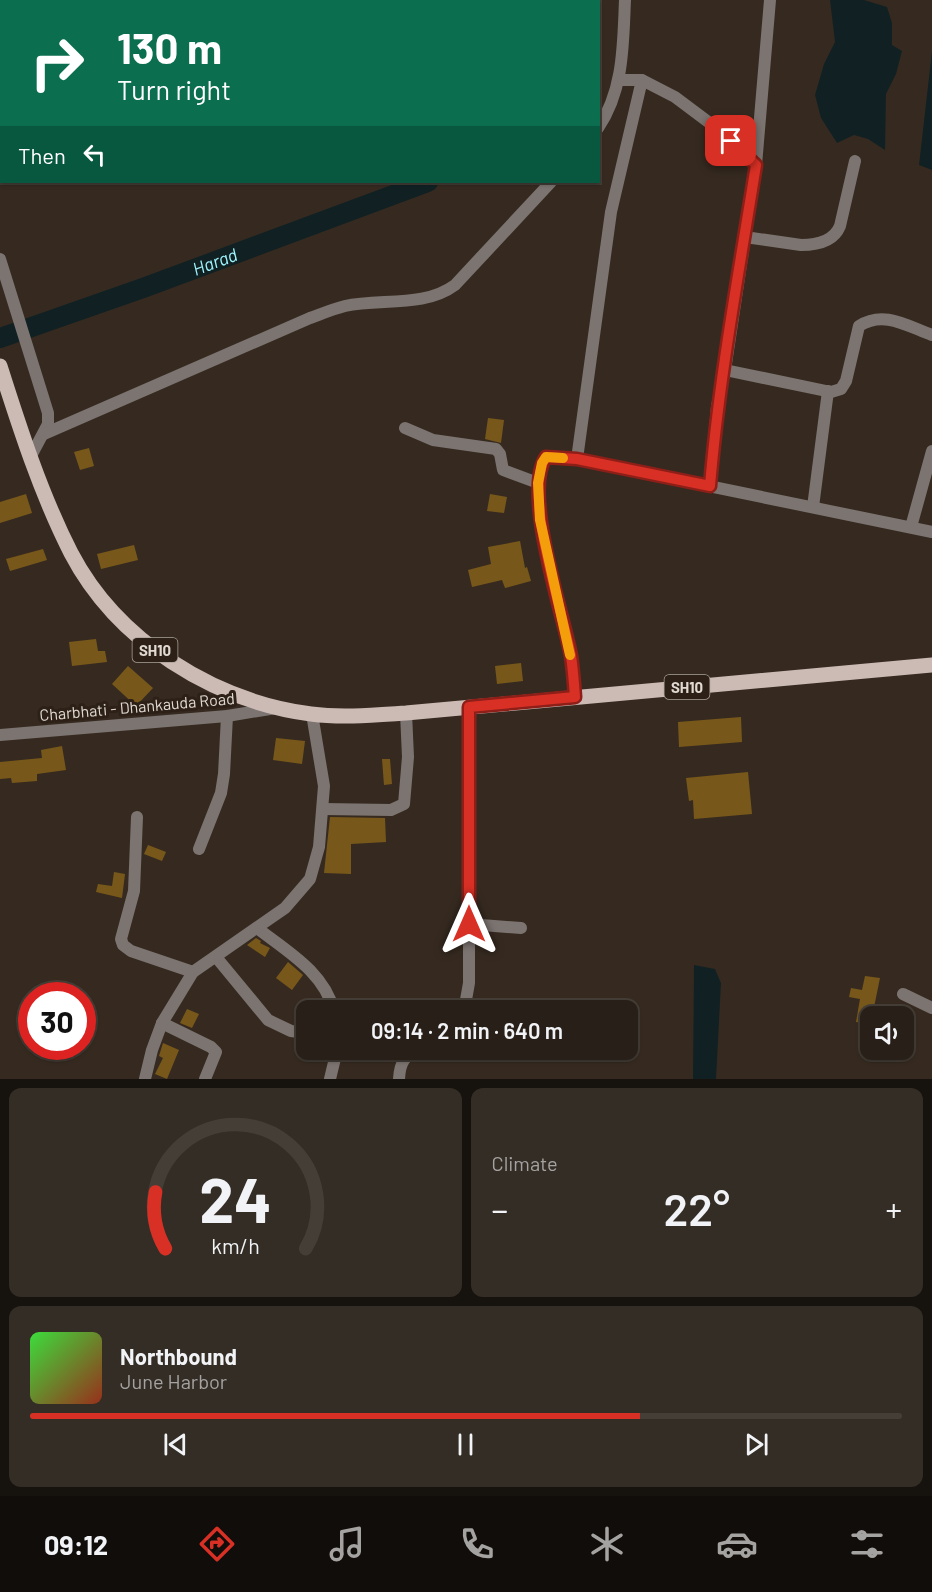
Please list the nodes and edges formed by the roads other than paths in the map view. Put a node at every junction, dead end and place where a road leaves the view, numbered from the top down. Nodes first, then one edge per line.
1 (625, 0) edge
2 (770, 0) edge
3 (619, 80) junction
4 (642, 80) junction
5 (600, 124) edge
6 (855, 161) dead end
7 (756, 165) junction
8 (550, 183) edge
9 (745, 237) junction
10 (0, 259) edge
11 (932, 335) edge
12 (0, 366) edge
13 (725, 370) junction
14 (828, 391) junction
15 (405, 428) dead end
16 (44, 434) junction
17 (932, 451) edge
18 (31, 456) junction
19 (577, 459) junction
20 (538, 483) junction
21 (710, 486) junction
22 (813, 507) junction
23 (911, 527) junction
24 (932, 531) edge
25 (932, 665) edge
26 (575, 697) junction
27 (469, 707) junction
28 (276, 708) junction
29 (411, 713) junction
30 (312, 714) junction
31 (227, 716) junction
32 (0, 735) edge
33 (323, 809) junction
34 (137, 817) dead end
35 (199, 849) dead end
36 (469, 924) junction
37 (257, 928) junction
38 (522, 928) dead end
39 (216, 957) junction
40 (193, 972) junction
41 (903, 994) dead end
42 (331, 1000) edge
43 (466, 1000) edge
44 (932, 1008) edge
45 (162, 1023) junction
46 (296, 1031) edge
47 (335, 1060) edge
48 (403, 1060) edge
49 (145, 1079) edge
50 (206, 1079) edge
51 (330, 1079) edge
52 (399, 1079) edge

1 - 3 street
2 - 7 street
3 - 4 street
3 - 5 street
4 - 7 street
4 - 19 street
6 - 9 street
7 - 9 street
8 - 16 street
9 - 13 street
10 - 16 street
11 - 14 street
12 - 18 main road, SH10
13 - 14 street
13 - 21 street
14 - 22 street
15 - 20 street
16 - 18 street
17 - 23 street
18 - 28 main road, SH10
19 - 20 street
19 - 21 street
20 - 26 street
21 - 22 street
22 - 23 street
23 - 24 street
25 - 26 main road, SH10
26 - 27 main road, SH10
27 - 29 main road, SH10
27 - 36 street
28 - 30 main road, SH10
28 - 31 street, Charbhati - Dhankauda Road
29 - 30 main road, SH10
29 - 33 street
30 - 33 street
31 - 32 street, Charbhati - Dhankauda Road
31 - 35 street
33 - 37 street
34 - 40 street
36 - 38 street
36 - 43 street
37 - 39 street
37 - 42 street
39 - 40 street
39 - 46 street
40 - 45 street
41 - 44 street
45 - 49 street
45 - 50 street
47 - 51 street
48 - 52 street

